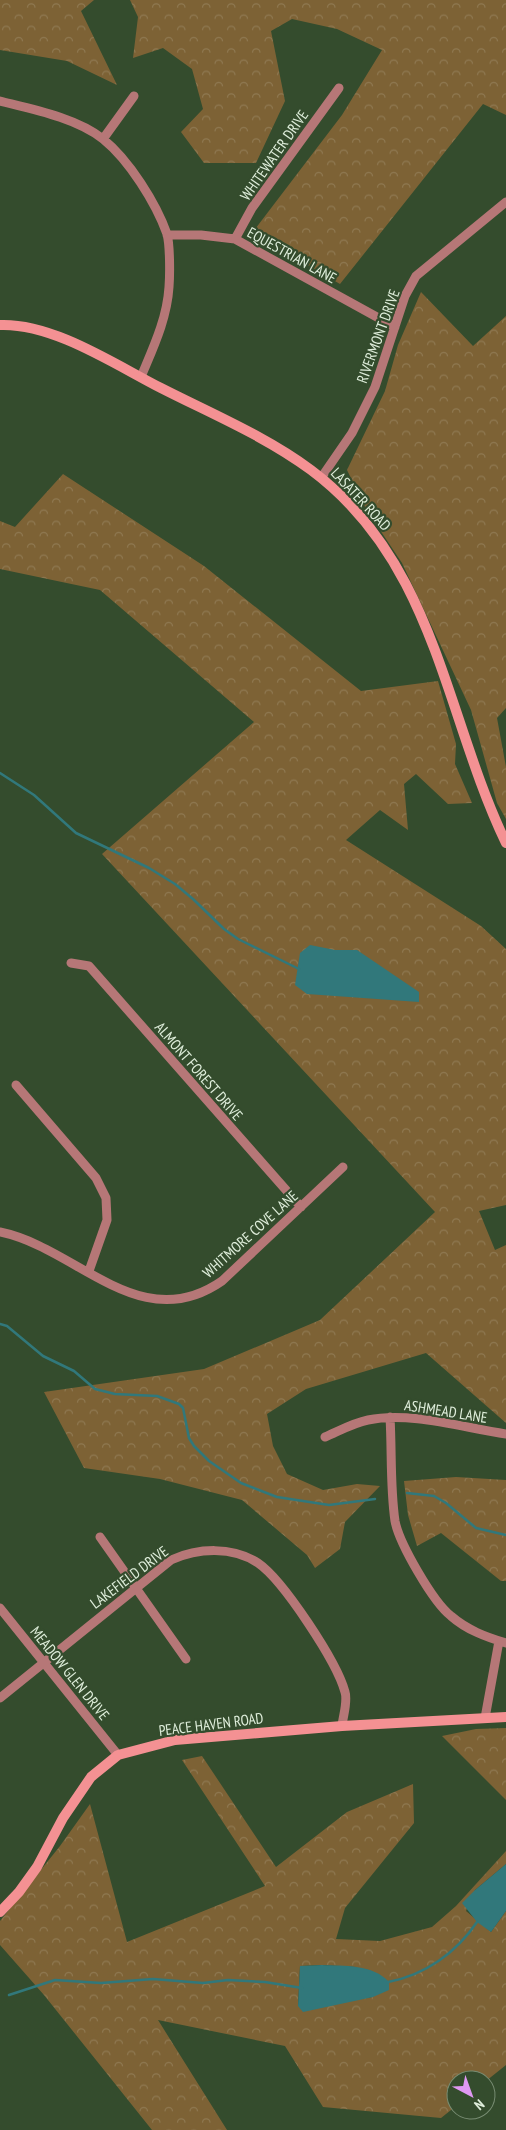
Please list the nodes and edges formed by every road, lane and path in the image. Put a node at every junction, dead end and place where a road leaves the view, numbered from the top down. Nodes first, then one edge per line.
1 (339, 88) dead end
2 (134, 96) dead end
3 (0, 101) edge
4 (103, 139) junction
5 (506, 202) edge
6 (167, 235) junction
7 (235, 239) junction
8 (0, 325) edge
9 (395, 327) junction
10 (141, 377) junction
11 (321, 478) junction
12 (506, 844) edge
13 (71, 963) dead end
14 (16, 1085) dead end
15 (343, 1167) dead end
16 (301, 1207) junction
17 (0, 1232) edge
18 (89, 1271) junction
19 (390, 1417) junction
20 (506, 1434) edge
21 (325, 1437) dead end
22 (100, 1537) dead end
23 (135, 1588) junction
24 (0, 1608) edge
25 (503, 1642) edge
26 (186, 1659) dead end
27 (44, 1662) junction
28 (0, 1698) edge
29 (506, 1717) edge
30 (485, 1718) junction
31 (342, 1726) junction
32 (118, 1755) junction
33 (0, 1912) edge

1 - 7 street, WHITEWATER DRIVE
2 - 4 street
3 - 4 street
4 - 6 street
5 - 9 street, RIVERMONT DRIVE
6 - 7 street, EQUESTRIAN LANE
6 - 10 street
7 - 9 street, EQUESTRIAN LANE
8 - 10 street, LASATER ROAD
9 - 11 street, RIVERMONT DRIVE
10 - 11 street, LASATER ROAD
11 - 12 street, LASATER ROAD
13 - 16 street, ALMONT FOREST DRIVE
14 - 18 street
15 - 16 street, WHITMORE COVE LANE
16 - 18 street, WHITMORE COVE LANE
17 - 18 street, WHITMORE COVE LANE
19 - 20 street, ASHMEAD LANE
19 - 21 street, ASHMEAD LANE
19 - 25 street
22 - 23 street
23 - 26 street
23 - 27 street, LAKEFIELD DRIVE
23 - 31 street, LAKEFIELD DRIVE
24 - 27 street, MEADOW GLEN DRIVE
25 - 30 street
27 - 28 street, LAKEFIELD DRIVE
27 - 32 street, MEADOW GLEN DRIVE
29 - 30 street, PEACE HAVEN ROAD
30 - 31 street, PEACE HAVEN ROAD
31 - 32 street, PEACE HAVEN ROAD
32 - 33 street, PEACE HAVEN ROAD

